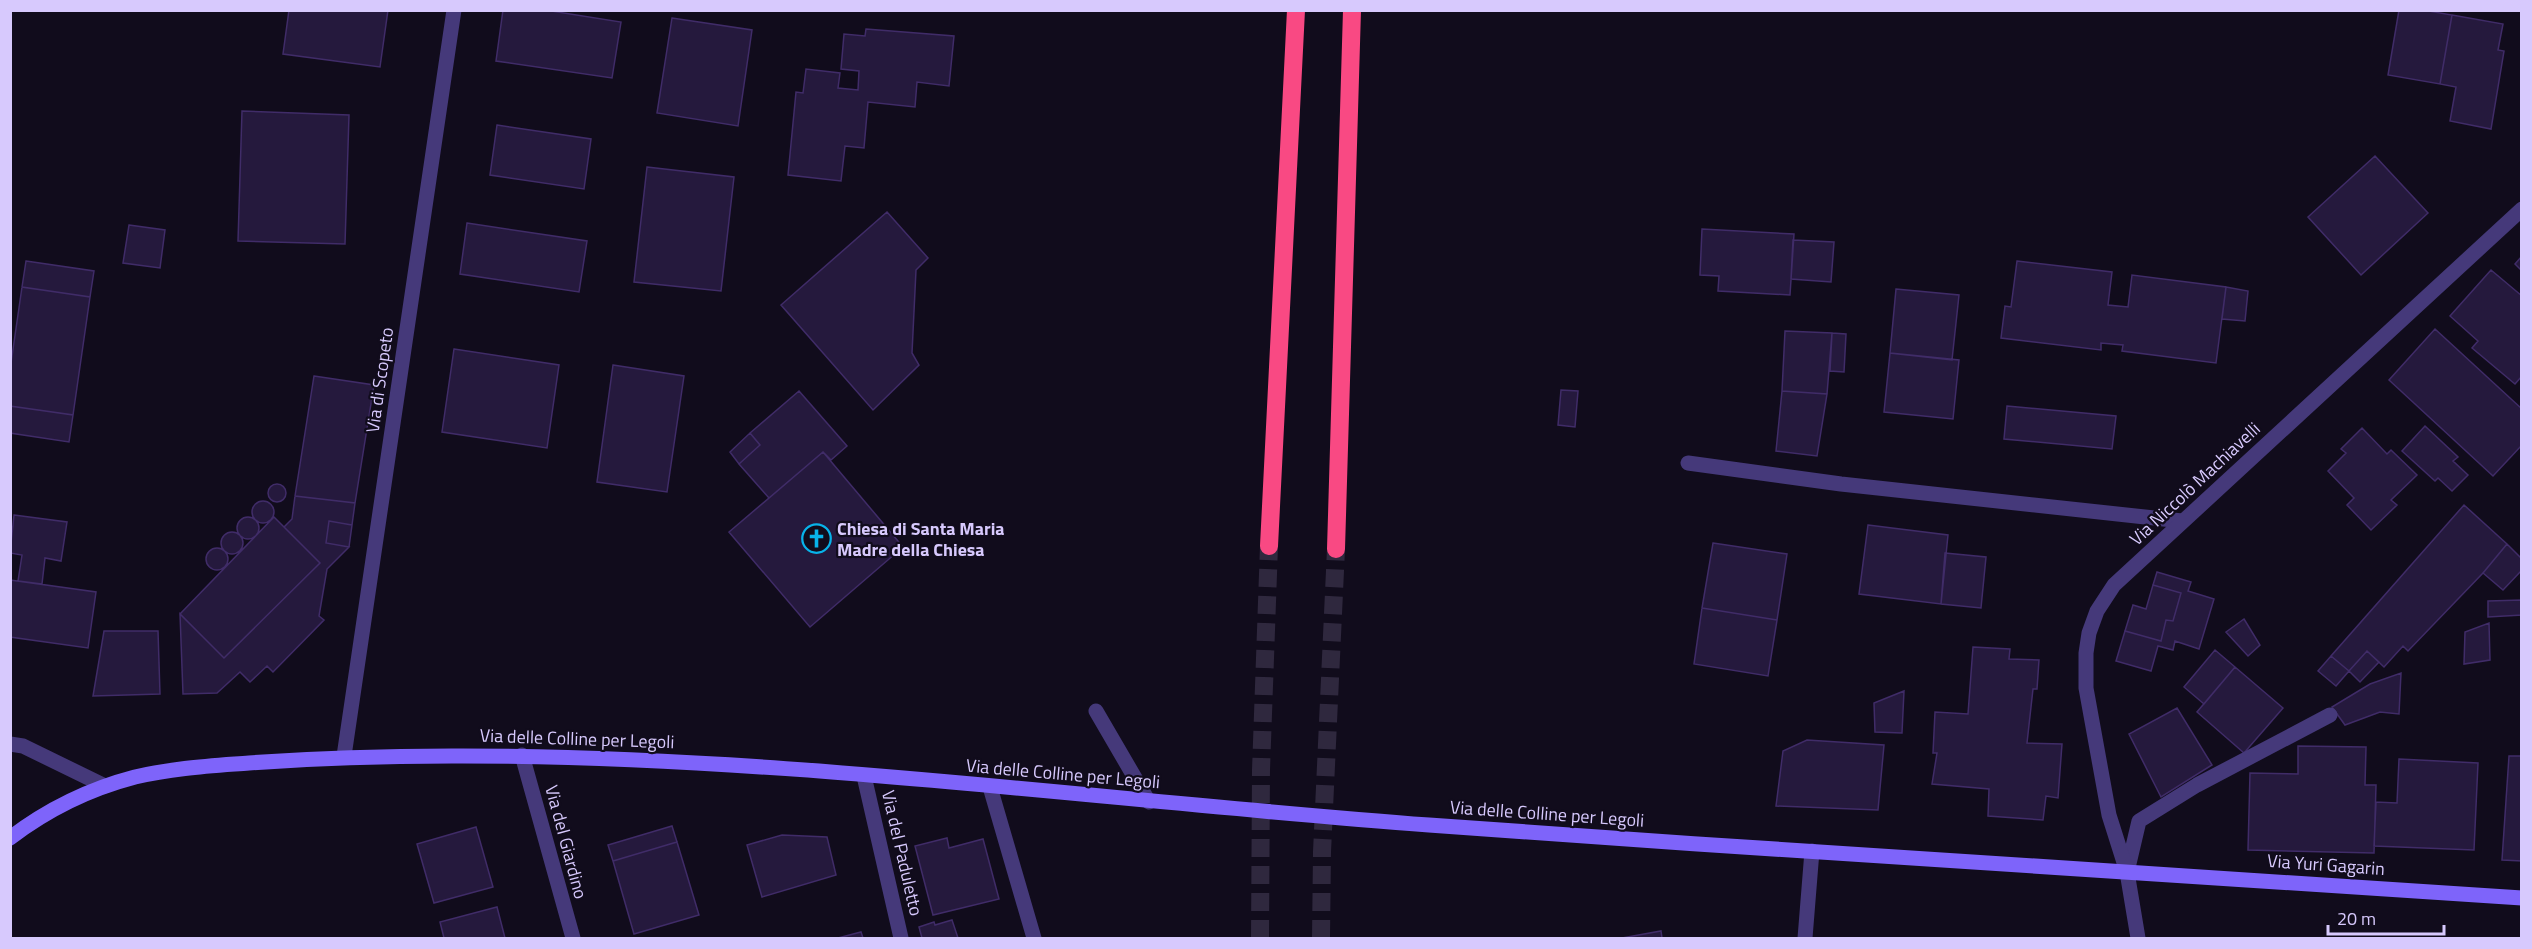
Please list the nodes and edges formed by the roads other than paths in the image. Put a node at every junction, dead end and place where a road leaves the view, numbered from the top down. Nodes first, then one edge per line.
1 (454, 10) edge
2 (1296, 10) edge
3 (1352, 10) edge
4 (2522, 209) edge
5 (1688, 463) dead end
6 (2182, 521) junction
7 (1269, 546) tunnel mouth
8 (1336, 549) tunnel mouth
9 (1096, 711) dead end
10 (2330, 715) dead end
11 (10, 744) edge
12 (344, 756) junction
13 (522, 756) junction
14 (864, 776) junction
15 (105, 786) junction
16 (990, 787) junction
17 (1149, 802) junction
18 (10, 838) edge
19 (1812, 851) junction
20 (2127, 872) junction
21 (2522, 898) edge
22 (573, 939) edge
23 (901, 939) edge
24 (1034, 939) edge
25 (1805, 939) edge
26 (2138, 939) edge

1 - 12 street, Via di Scopeto
2 - 7 highway
3 - 8 highway
4 - 6 street, Via Niccolò Machiavelli
5 - 6 street
6 - 20 street, Via Niccolò Machiavelli
9 - 17 street
10 - 20 street
11 - 15 street
12 - 13 street, Via delle Colline per Legoli
12 - 15 street, Via delle Colline per Legoli
13 - 14 street, Via delle Colline per Legoli
13 - 22 street, Via del Giardino
14 - 16 street, Via delle Colline per Legoli
14 - 23 street, Via del Paduletto
15 - 18 street, Via delle Colline per Legoli
16 - 17 street, Via delle Colline per Legoli
16 - 24 street
17 - 19 street, Via delle Colline per Legoli
19 - 20 street, Via delle Colline per Legoli
19 - 25 street
20 - 21 street, Via Yuri Gagarin
20 - 26 street

